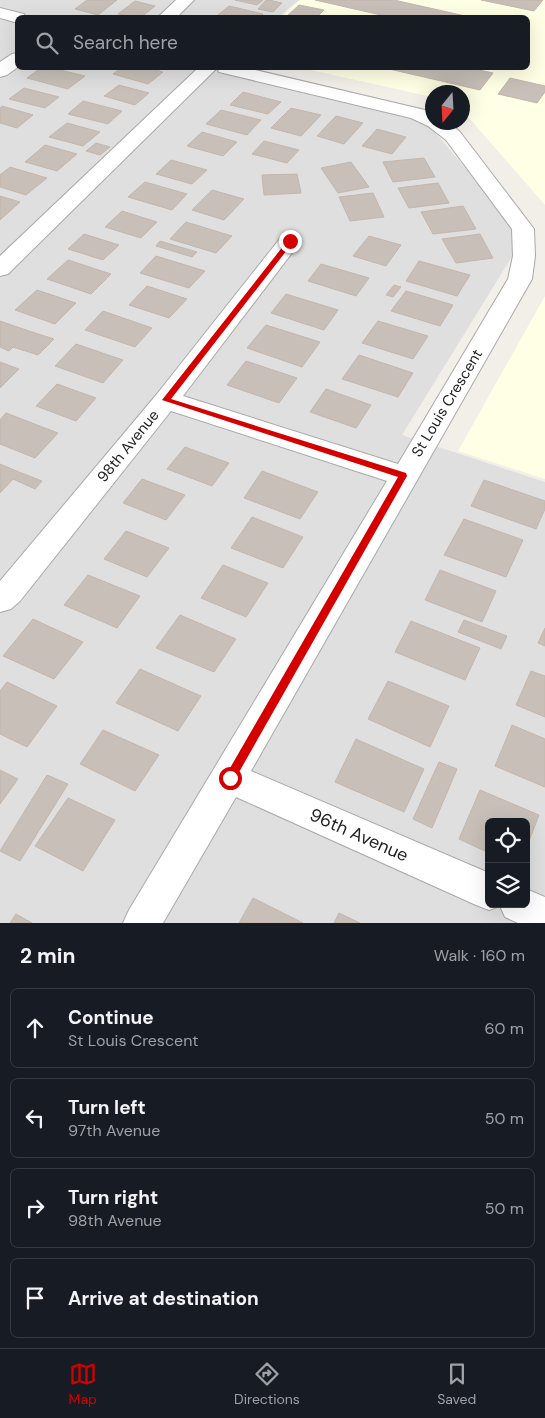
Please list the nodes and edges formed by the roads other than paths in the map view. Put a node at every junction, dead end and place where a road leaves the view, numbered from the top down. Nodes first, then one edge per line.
1 (186, 0) edge
2 (0, 13) edge
3 (168, 15) edge
4 (15, 17) edge
5 (15, 60) edge
6 (206, 70) edge
7 (234, 70) edge
8 (0, 71) edge
9 (425, 118) edge
10 (445, 130) edge
11 (290, 241) dead end
12 (0, 269) edge
13 (166, 400) junction
14 (403, 476) junction
15 (0, 600) edge
16 (230, 778) junction
17 (485, 890) edge
18 (527, 908) edge
19 (545, 916) edge
20 (142, 923) edge

1 - 3 street
2 - 4 street
5 - 8 street
6 - 12 street
7 - 9 street, St Louis Crescent
10 - 14 street, St Louis Crescent
11 - 13 street, 98th Avenue
13 - 14 street
13 - 15 street, 98th Avenue
14 - 16 street, St Louis Crescent
16 - 17 street, 96th Avenue
16 - 20 street, St Louis Crescent
18 - 19 street

